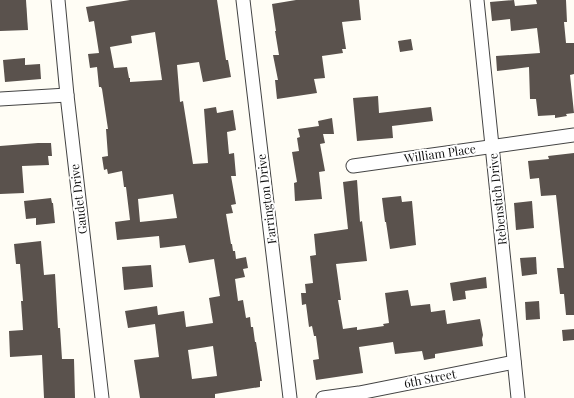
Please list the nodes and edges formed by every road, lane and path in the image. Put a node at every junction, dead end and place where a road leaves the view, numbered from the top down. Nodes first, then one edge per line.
1 (58, 0) edge
2 (243, 0) edge
3 (477, 0) edge
4 (67, 95) junction
5 (0, 100) edge
6 (574, 135) edge
7 (492, 147) junction
8 (353, 166) dead end
9 (514, 362) junction
10 (102, 398) edge
11 (290, 398) edge
12 (323, 398) edge
13 (518, 398) edge

1 - 4 street, Gaudet Drive
2 - 11 street, Farrington Drive
3 - 7 street, Rebenstich Drive
4 - 5 street
4 - 10 street, Gaudet Drive
6 - 7 street, William Place
7 - 8 street, William Place
7 - 9 street, Rebenstich Drive
9 - 12 street, 6th Street
9 - 13 street, Rebenstich Drive

